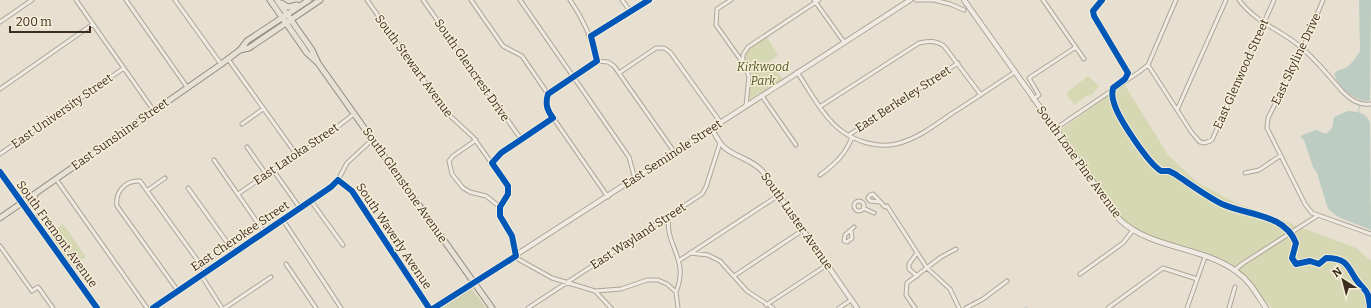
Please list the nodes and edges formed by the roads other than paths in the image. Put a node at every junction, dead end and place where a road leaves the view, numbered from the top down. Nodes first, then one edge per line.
1 (32, 0) edge
2 (76, 0) edge
3 (126, 0) edge
4 (175, 0) edge
5 (268, 0) edge
6 (277, 0) edge
7 (305, 0) edge
8 (308, 0) edge
9 (320, 0) edge
10 (367, 0) edge
11 (423, 0) edge
12 (471, 0) edge
13 (520, 0) edge
14 (570, 0) edge
15 (622, 0) edge
16 (649, 0) edge
17 (731, 0) edge
18 (910, 0) edge
19 (916, 0) edge
20 (964, 0) edge
21 (1043, 0) edge
22 (1176, 0) edge
23 (1226, 0) edge
24 (1239, 0) edge
25 (1274, 0) edge
26 (1323, 0) edge
27 (816, 1) edge
28 (305, 10) junction
29 (964, 10) dead end
30 (631, 12) junction
31 (287, 14) junction
32 (290, 19) junction
33 (284, 20) junction
34 (0, 22) edge
35 (1264, 23) junction
36 (93, 24) junction
37 (270, 26) junction
38 (294, 35) junction
39 (591, 36) junction
40 (844, 42) junction
41 (1076, 47) junction
42 (249, 48) junction
43 (1303, 49) junction
44 (240, 50) junction
45 (312, 50) junction
46 (228, 59) junction
47 (1084, 59) dead end
48 (597, 61) junction
49 (318, 63) junction
50 (743, 63) junction
51 (958, 63) junction
52 (221, 64) junction
53 (1148, 65) junction
54 (124, 68) junction
55 (797, 72) junction
56 (1015, 72) junction
57 (619, 73) junction
58 (574, 77) junction
59 (188, 87) junction
60 (0, 89) edge
61 (548, 94) junction
62 (980, 95) junction
63 (762, 96) junction
64 (1033, 98) junction
65 (1371, 104) edge
66 (746, 106) junction
67 (821, 106) junction
68 (263, 109) junction
69 (1177, 110) junction
70 (154, 111) junction
71 (354, 114) junction
72 (552, 118) junction
73 (720, 123) junction
74 (242, 124) dead end
75 (712, 129) junction
76 (1054, 129) junction
77 (850, 136) junction
78 (372, 139) junction
79 (521, 139) junction
80 (476, 140) junction
81 (720, 143) junction
82 (796, 145) dead end
83 (247, 147) dead end
84 (675, 153) junction
85 (0, 154) edge
86 (296, 154) junction
87 (1280, 156) junction
88 (214, 160) dead end
89 (492, 163) junction
90 (273, 170) junction
91 (0, 172) edge
92 (1245, 173) dead end
93 (266, 174) junction
94 (820, 175) dead end
95 (165, 178) dead end
96 (56, 179) junction
97 (635, 179) junction
98 (338, 180) junction
99 (188, 188) dead end
100 (148, 190) junction
101 (38, 192) junction
102 (238, 194) junction
103 (779, 195) junction
104 (608, 197) junction
105 (310, 201) junction
106 (881, 202) dead end
107 (22, 203) junction
108 (500, 207) junction
109 (300, 208) junction
110 (863, 208) dead end
111 (874, 213) dead end
112 (669, 216) junction
113 (1317, 216) junction
114 (0, 218) edge
115 (283, 220) junction
116 (35, 221) junction
117 (803, 230) junction
118 (1133, 230) junction
119 (264, 232) junction
120 (1371, 234) edge
121 (343, 245) dead end
122 (0, 246) edge
123 (956, 249) dead end
124 (234, 252) junction
125 (690, 253) junction
126 (917, 253) junction
127 (516, 256) junction
128 (1204, 257) junction
129 (680, 260) junction
130 (286, 264) dead end
131 (827, 264) junction
132 (928, 268) junction
133 (1235, 270) junction
134 (206, 272) junction
135 (1080, 274) dead end
136 (201, 275) junction
137 (734, 276) junction
138 (917, 276) junction
139 (271, 277) dead end
140 (1196, 279) junction
141 (1007, 281) dead end
142 (473, 282) junction
143 (566, 283) junction
144 (1235, 287) dead end
145 (178, 291) junction
146 (595, 291) junction
147 (676, 292) junction
148 (851, 300) junction
149 (766, 305) junction
150 (609, 307) edge
151 (53, 308) edge
152 (97, 308) edge
153 (147, 308) edge
154 (153, 308) edge
155 (224, 308) edge
156 (316, 308) edge
157 (341, 308) edge
158 (429, 308) edge
159 (434, 308) edge
160 (492, 308) edge
161 (528, 308) edge
162 (678, 308) edge
163 (773, 308) edge
164 (839, 308) edge
165 (857, 308) edge
166 (915, 308) edge
167 (959, 308) edge
168 (966, 308) edge
169 (1108, 308) edge
170 (1186, 308) edge
171 (1229, 308) edge
172 (1266, 308) edge

1 - 34 street
2 - 36 street
3 - 59 street
4 - 52 street
5 - 33 main road, South Glenstone Avenue
5 - 37 main road
6 - 7 main road
6 - 31 main road, South Glenstone Avenue
8 - 31 main road, East Sunshine Street
9 - 28 main road, East Sunshine Street
10 - 80 street, South Stewart Avenue
11 - 79 street, South Glencrest Drive
12 - 61 street
13 - 58 street
14 - 39 street
15 - 30 street
16 - 30 street
17 - 50 street
18 - 40 street, East Seminole Street
19 - 29 street
20 - 56 main road, South Lone Pine Avenue
21 - 41 street
22 - 53 street
23 - 69 street
24 - 35 street
25 - 35 street, East Glenwood Street
26 - 43 street, East Skyline Drive
27 - 40 street
27 - 50 street
28 - 32 main road, East Sunshine Street
28 - 45 main road
30 - 39 street
31 - 32 main road, South Glenstone Avenue
31 - 33 main road, East Sunshine Street
32 - 33 main road, East Sunshine Street
32 - 45 main road, South Glenstone Avenue
33 - 37 main road, East Sunshine Street
33 - 38 main road, South Glenstone Avenue
33 - 42 main road, East Sunshine Street
35 - 43 street
35 - 69 street, East Glenwood Street
36 - 54 street
36 - 60 street
37 - 44 main road, East Sunshine Street
38 - 42 main road
38 - 49 main road, South Glenstone Avenue
39 - 48 street
40 - 55 street, East Seminole Street
41 - 47 street
41 - 64 street
42 - 44 main road, East Sunshine Street
43 - 65 street
43 - 87 street, East Skyline Drive
44 - 46 main road, East Sunshine Street
45 - 49 main road, South Glenstone Avenue
46 - 52 main road, East Sunshine Street
46 - 68 street
48 - 57 street
48 - 58 street
49 - 71 main road, South Glenstone Avenue
50 - 66 street
51 - 62 street
51 - 67 street
51 - 77 street, East Berkeley Street
52 - 59 main road, East Sunshine Street
53 - 69 street
53 - 76 street
54 - 70 street
54 - 85 street, East University Street
55 - 63 street, East Seminole Street
55 - 67 street
56 - 62 street
56 - 64 main road, South Lone Pine Avenue
57 - 73 street
57 - 84 street
58 - 61 street
58 - 97 street
59 - 70 main road, East Sunshine Street
61 - 72 street
62 - 77 street
63 - 66 street, East Seminole Street
63 - 82 street
64 - 76 main road, South Lone Pine Avenue
66 - 73 street, East Seminole Street
67 - 77 street
68 - 74 street
68 - 86 street
70 - 96 main road, East Sunshine Street
71 - 78 main road, South Glenstone Avenue
71 - 86 street, East Latoka Street
72 - 79 street
72 - 104 street
73 - 75 street, East Seminole Street
75 - 81 street, South Luster Avenue
75 - 84 street, East Seminole Street
76 - 118 main road, South Lone Pine Avenue
77 - 94 street, East Berkeley Street
78 - 98 street, East Cherokee Street
78 - 142 main road, South Glenstone Avenue
79 - 89 street
80 - 89 street, South Stewart Avenue
80 - 108 street
81 - 103 street, South Luster Avenue
81 - 112 street, East Wayland Street
83 - 93 street
84 - 97 street, East Seminole Street
86 - 90 street, East Latoka Street
87 - 92 street
87 - 113 street
88 - 102 street
89 - 108 street, South Stewart Avenue
90 - 93 street, East Latoka Street
90 - 109 street
91 - 107 street, South Fremont Avenue
93 - 102 street, East Latoka Street
95 - 100 street
96 - 101 main road, East Sunshine Street
96 - 153 street
97 - 104 street, East Seminole Street
98 - 105 street, East Cherokee Street
98 - 158 street, South Waverly Avenue
99 - 124 street
100 - 134 street
100 - 145 street
101 - 107 main road, East Sunshine Street
101 - 116 main road
102 - 119 street
103 - 117 street, South Luster Avenue
103 - 125 street
104 - 127 street, East Seminole Street
105 - 109 street, East Cherokee Street
105 - 121 street
106 - 126 street
107 - 114 main road, East Sunshine Street
107 - 116 main road, South Fremont Avenue
108 - 127 street
109 - 115 street, East Cherokee Street
110 - 111 street
112 - 129 street
112 - 143 street, East Wayland Street
113 - 120 street
113 - 133 street
115 - 119 street, East Cherokee Street
115 - 157 street
116 - 152 main road, South Fremont Avenue
117 - 131 street, South Luster Avenue
117 - 137 street
118 - 128 main road, South Lone Pine Avenue
118 - 135 street
119 - 124 street, East Cherokee Street
122 - 151 street
123 - 132 street
124 - 134 street, East Cherokee Street
125 - 129 street
125 - 137 street
126 - 132 street
126 - 138 street
127 - 142 street, East Seminole Street
127 - 143 street
128 - 133 main road, South Lone Pine Avenue
128 - 140 street
129 - 147 street
130 - 156 street
131 - 148 street, South Luster Avenue
131 - 149 street
132 - 138 street
132 - 167 street
133 - 172 main road, South Lone Pine Avenue
134 - 136 street, East Cherokee Street
136 - 145 street, East Cherokee Street
136 - 155 street
137 - 149 street
138 - 166 street
139 - 155 street
140 - 169 street
140 - 170 street
141 - 168 street
142 - 159 street, East Seminole Street
142 - 160 main road, South Glenstone Avenue
143 - 146 street
143 - 161 street, East Wayland Street
144 - 171 street
145 - 154 street, East Cherokee Street
146 - 147 street
146 - 150 street
147 - 162 street
148 - 164 street
148 - 165 street, South Luster Avenue
149 - 163 street

